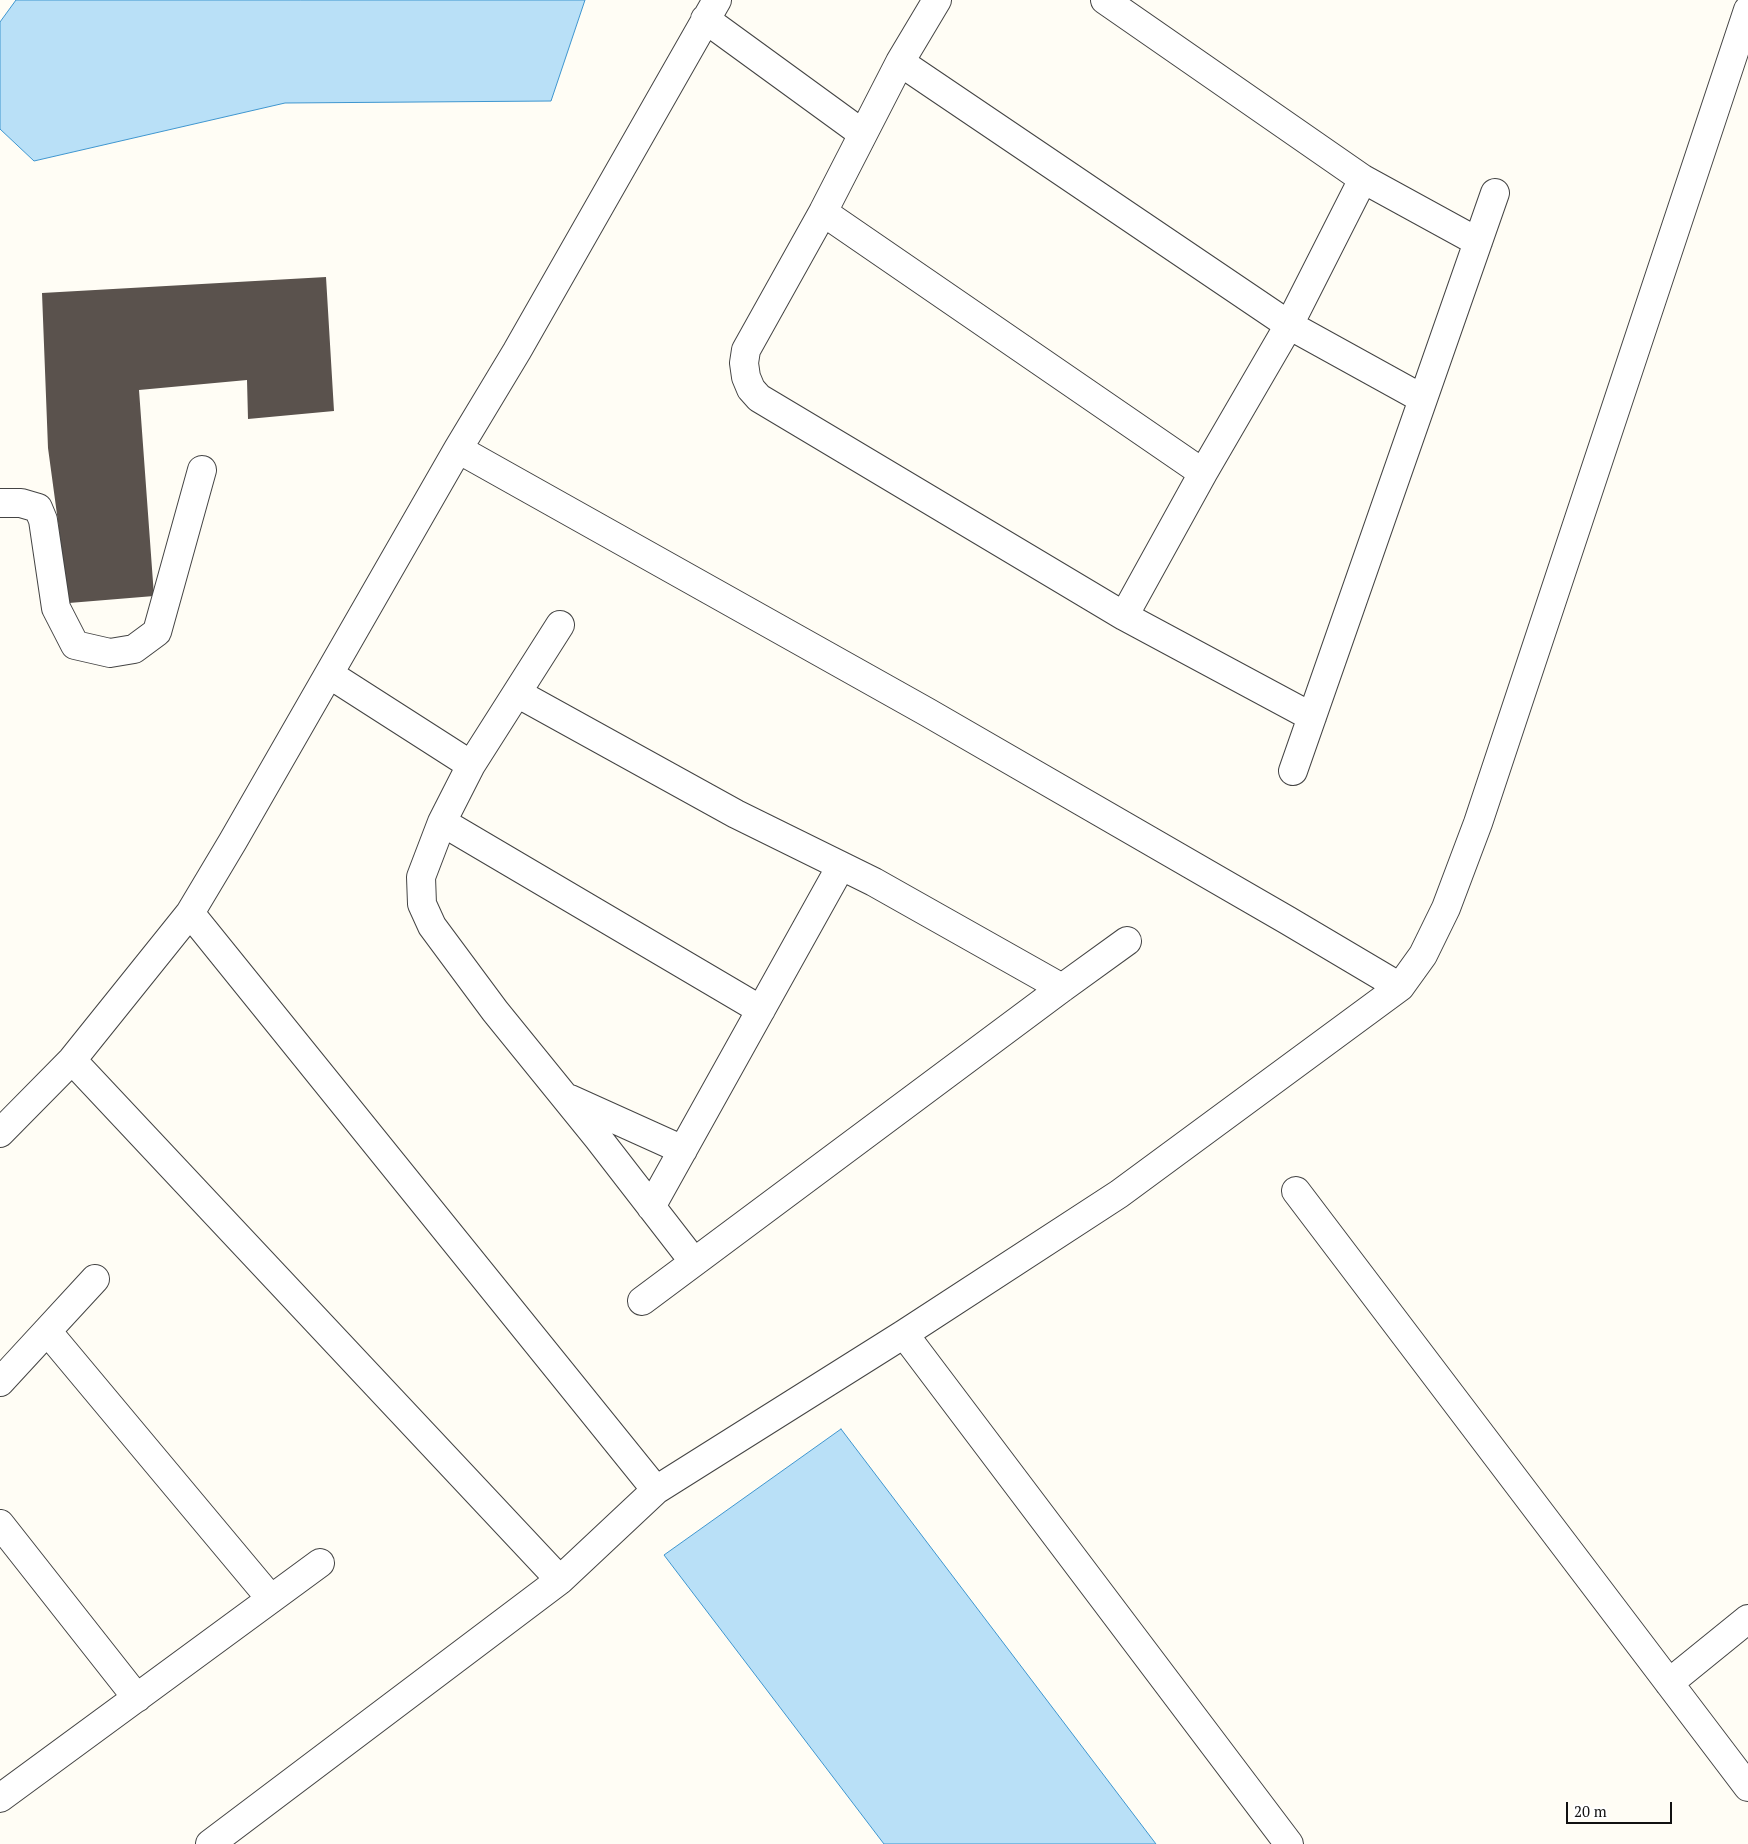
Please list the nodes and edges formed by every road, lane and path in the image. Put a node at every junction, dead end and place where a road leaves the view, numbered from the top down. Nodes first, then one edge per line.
1 (937, 0) edge
2 (1105, 0) edge
3 (711, 10) edge
4 (1748, 10) edge
5 (900, 62) junction
6 (863, 134) junction
7 (1363, 179) junction
8 (1495, 193) dead end
9 (823, 212) junction
10 (1478, 242) junction
11 (1289, 325) junction
12 (1423, 399) junction
13 (458, 449) junction
14 (202, 470) dead end
15 (1203, 473) junction
16 (0, 503) edge
17 (1124, 616) junction
18 (560, 625) dead end
19 (329, 674) junction
20 (516, 693) junction
21 (1312, 717) junction
22 (470, 765) junction
23 (1293, 771) dead end
24 (442, 822) junction
25 (841, 866) junction
26 (190, 913) junction
27 (1127, 941) dead end
28 (1400, 987) junction
29 (1062, 988) junction
30 (761, 1010) junction
31 (72, 1060) junction
32 (565, 1097) junction
33 (0, 1133) edge
34 (683, 1150) junction
35 (1296, 1192) dead end
36 (651, 1207) junction
37 (694, 1262) junction
38 (95, 1279) dead end
39 (642, 1301) dead end
40 (47, 1331) junction
41 (904, 1334) junction
42 (0, 1382) edge
43 (656, 1490) junction
44 (0, 1524) edge
45 (320, 1563) dead end
46 (560, 1580) junction
47 (271, 1599) junction
48 (1748, 1619) edge
49 (1670, 1683) junction
50 (136, 1698) junction
51 (1748, 1787) edge
52 (0, 1798) edge
53 (210, 1844) edge
54 (1289, 1844) edge

1 - 5 street
2 - 7 street
3 - 6 street
3 - 13 street
4 - 28 street
5 - 6 street
5 - 11 street
6 - 9 street
7 - 10 street
7 - 11 street
8 - 10 street
9 - 15 street
9 - 17 street
10 - 12 street
11 - 12 street
11 - 15 street
12 - 21 street
13 - 19 street
13 - 28 street
14 - 16 street
15 - 17 street
17 - 21 street
18 - 20 street
19 - 22 street
19 - 26 street
20 - 22 street
20 - 25 street
21 - 23 street
22 - 24 street
24 - 30 street
24 - 32 street
25 - 29 street
25 - 30 street
26 - 31 street
26 - 43 street
27 - 29 street
28 - 41 street
29 - 37 street
30 - 34 street
31 - 33 street
31 - 46 street
32 - 34 street
32 - 36 street
34 - 36 street
35 - 49 street
36 - 37 street
37 - 39 street
38 - 40 street
40 - 42 street
40 - 47 street
41 - 43 street
41 - 54 street
43 - 46 street
44 - 50 street
45 - 47 street
46 - 53 street
47 - 50 street
48 - 49 street
49 - 51 street
50 - 52 street

